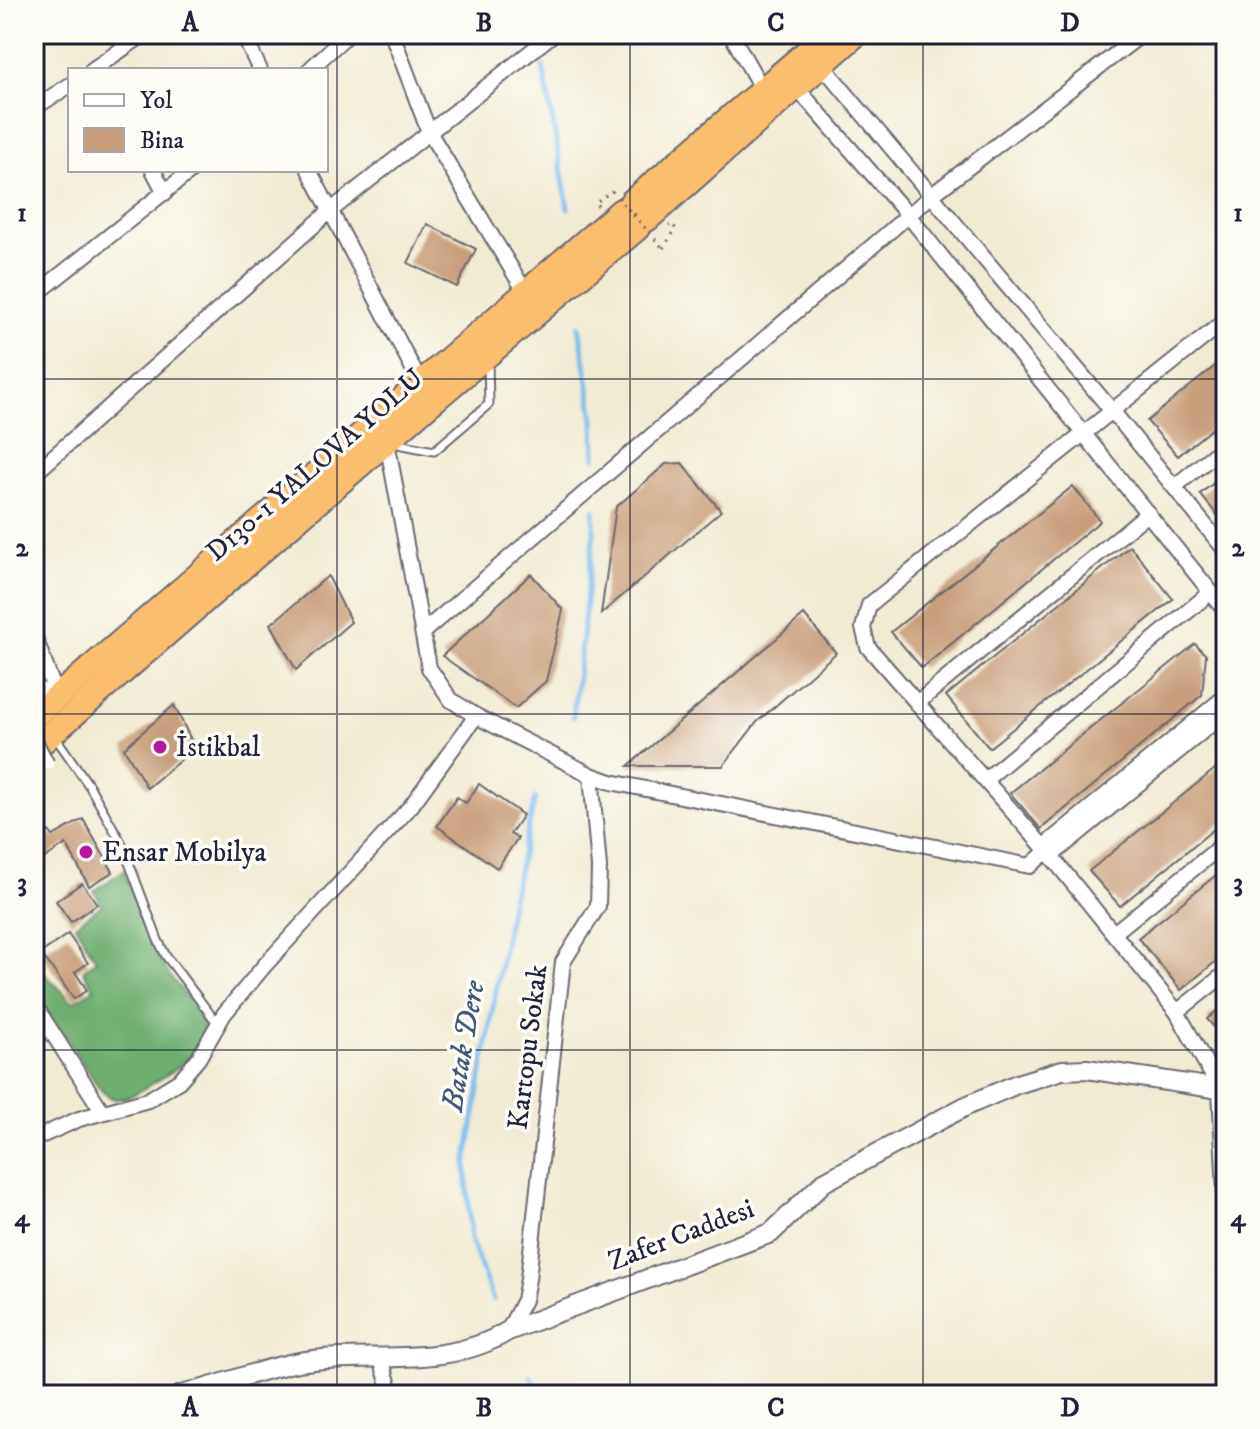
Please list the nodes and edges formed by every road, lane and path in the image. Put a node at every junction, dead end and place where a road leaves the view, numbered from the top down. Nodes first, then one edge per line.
1 (144, 34) edge
2 (243, 34) edge
3 (348, 34) edge
4 (392, 34) edge
5 (553, 34) edge
6 (731, 34) edge
7 (828, 34) edge
8 (856, 34) edge
9 (1142, 34) edge
10 (822, 65) junction
11 (100, 68) edge
12 (259, 68) edge
13 (311, 68) edge
14 (68, 86) edge
15 (797, 88) junction
16 (763, 91) junction
17 (34, 108) edge
18 (429, 132) junction
19 (154, 172) edge
20 (190, 172) edge
21 (310, 172) edge
22 (165, 193) junction
23 (932, 195) junction
24 (329, 212) junction
25 (635, 214) junction
26 (908, 215) junction
27 (526, 293) junction
28 (34, 296) edge
29 (1226, 320) edge
30 (488, 355) junction
31 (420, 382) junction
32 (1113, 412) junction
33 (1085, 435) junction
34 (387, 442) junction
35 (1226, 445) edge
36 (34, 474) edge
37 (1174, 487) junction
38 (1148, 513) junction
39 (1226, 551) edge
40 (1211, 592) junction
41 (1226, 611) edge
42 (423, 632) junction
43 (34, 635) edge
44 (46, 692) edge
45 (1226, 696) edge
46 (917, 703) junction
47 (1226, 712) edge
48 (476, 716) junction
49 (40, 740) edge
50 (591, 775) junction
51 (985, 780) junction
52 (1226, 842) edge
53 (1047, 851) junction
54 (1114, 933) junction
55 (1226, 973) edge
56 (34, 1004) edge
57 (1177, 1012) junction
58 (217, 1023) junction
59 (1224, 1088) edge
60 (102, 1111) junction
61 (34, 1139) edge
62 (1226, 1213) edge
63 (508, 1331) junction
64 (381, 1359) junction
65 (181, 1395) edge
66 (392, 1395) edge

1 - 11 street
2 - 12 street
3 - 13 street
4 - 18 street
5 - 18 street
6 - 16 street
7 - 16 highway
8 - 10 highway, D130-1 YALOVA YOLU
9 - 23 street
10 - 15 highway, D130-1 YALOVA YOLU
10 - 23 street
14 - 17 street
15 - 25 highway, D130-1 YALOVA YOLU
15 - 26 street
16 - 25 highway
18 - 24 street
18 - 27 street
19 - 22 street
20 - 22 street
21 - 24 street
22 - 28 street
23 - 26 street
23 - 32 street
24 - 31 street
24 - 36 street
25 - 25 path, bridge
25 - 27 highway
25 - 30 highway, D130-1 YALOVA YOLU
26 - 33 street
26 - 42 street
27 - 31 highway
29 - 32 street
30 - 34 highway, D130-1 YALOVA YOLU
30 - 34 lane
31 - 44 highway
32 - 33 street
32 - 37 street
33 - 38 street
33 - 46 street
34 - 42 street
34 - 49 highway, D130-1 YALOVA YOLU
35 - 37 street
37 - 39 street
38 - 40 street
38 - 46 street
40 - 41 street
40 - 51 street
42 - 48 street
43 - 44 street
44 - 49 highway
45 - 53 street
46 - 51 street
47 - 53 street
48 - 50 street
48 - 58 street
49 - 58 lane
50 - 53 street
50 - 63 street, Kartopu Sokak
51 - 53 street
52 - 54 street
53 - 54 street
54 - 57 street
55 - 57 street
56 - 60 street
57 - 59 street
58 - 60 street
59 - 62 street
59 - 63 street, Zafer Caddesi
60 - 61 street
63 - 64 street, Zafer Caddesi
64 - 65 street, Zafer Caddesi
64 - 66 street

